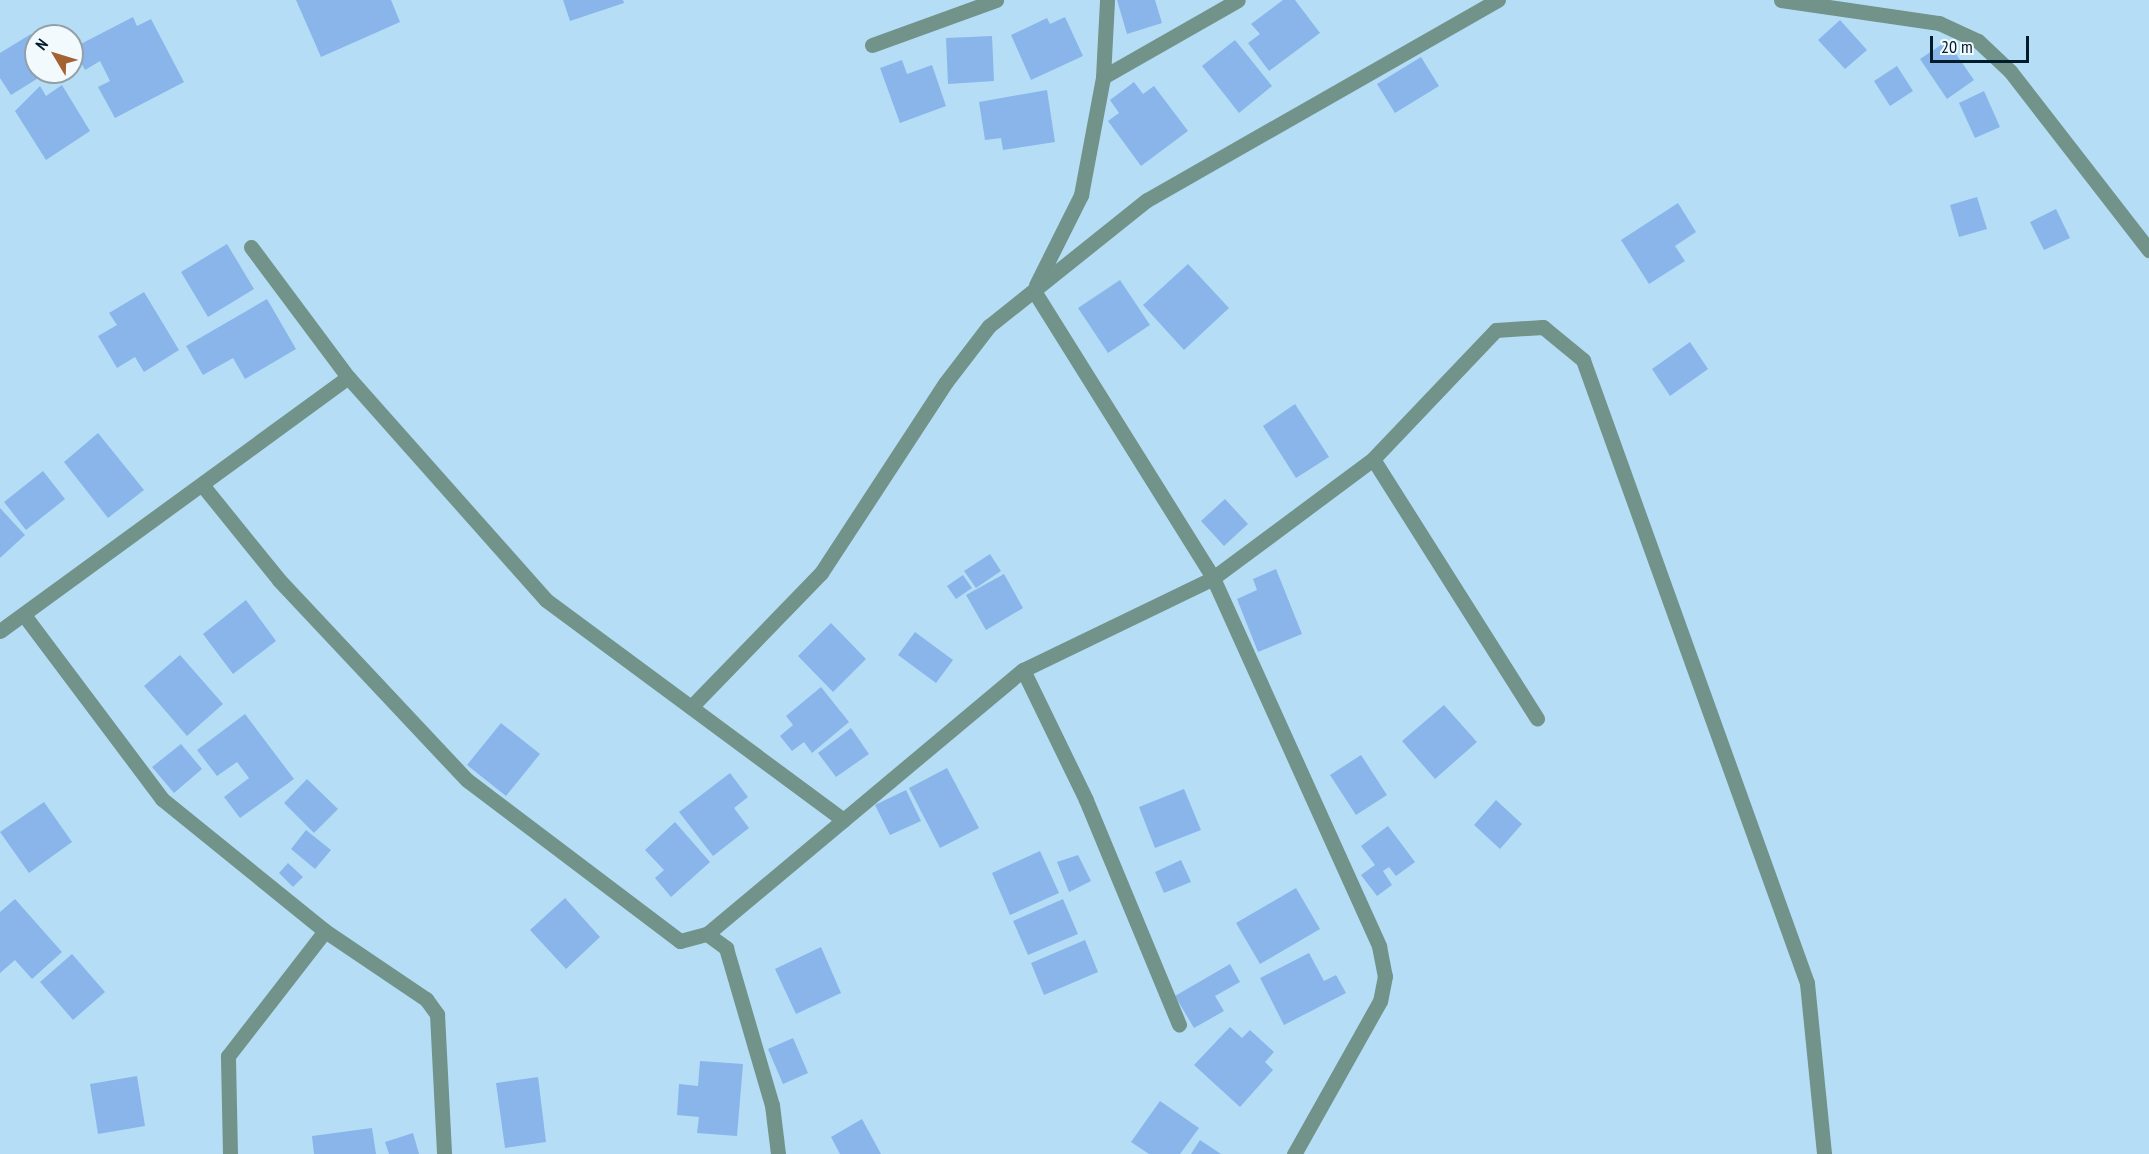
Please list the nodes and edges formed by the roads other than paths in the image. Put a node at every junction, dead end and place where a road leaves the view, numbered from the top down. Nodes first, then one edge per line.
1 (996, 0) edge
2 (1107, 0) edge
3 (1238, 0) edge
4 (1498, 0) edge
5 (1781, 0) edge
6 (872, 45) dead end
7 (1104, 77) junction
8 (251, 247) dead end
9 (2149, 250) edge
10 (1034, 291) junction
11 (348, 376) junction
12 (1373, 459) junction
13 (203, 486) junction
14 (1213, 578) junction
15 (24, 615) junction
16 (0, 631) edge
17 (1023, 670) junction
18 (691, 708) junction
19 (1537, 718) dead end
20 (843, 820) junction
21 (325, 932) junction
22 (707, 934) junction
23 (1179, 1024) dead end
24 (230, 1154) edge
25 (444, 1154) edge
26 (778, 1154) edge
27 (1294, 1154) edge
28 (1824, 1154) edge

1 - 6 street
2 - 7 street
3 - 7 street
4 - 10 street
5 - 9 street
7 - 10 street
8 - 11 street
10 - 14 street
10 - 18 street
11 - 13 street
11 - 18 street
12 - 14 street
12 - 19 street
12 - 28 street
13 - 15 street
13 - 22 street
14 - 17 street
14 - 27 street
15 - 16 street
15 - 21 street
17 - 20 street
17 - 23 street
18 - 20 street
20 - 22 street
21 - 24 street
21 - 25 street
22 - 26 street

